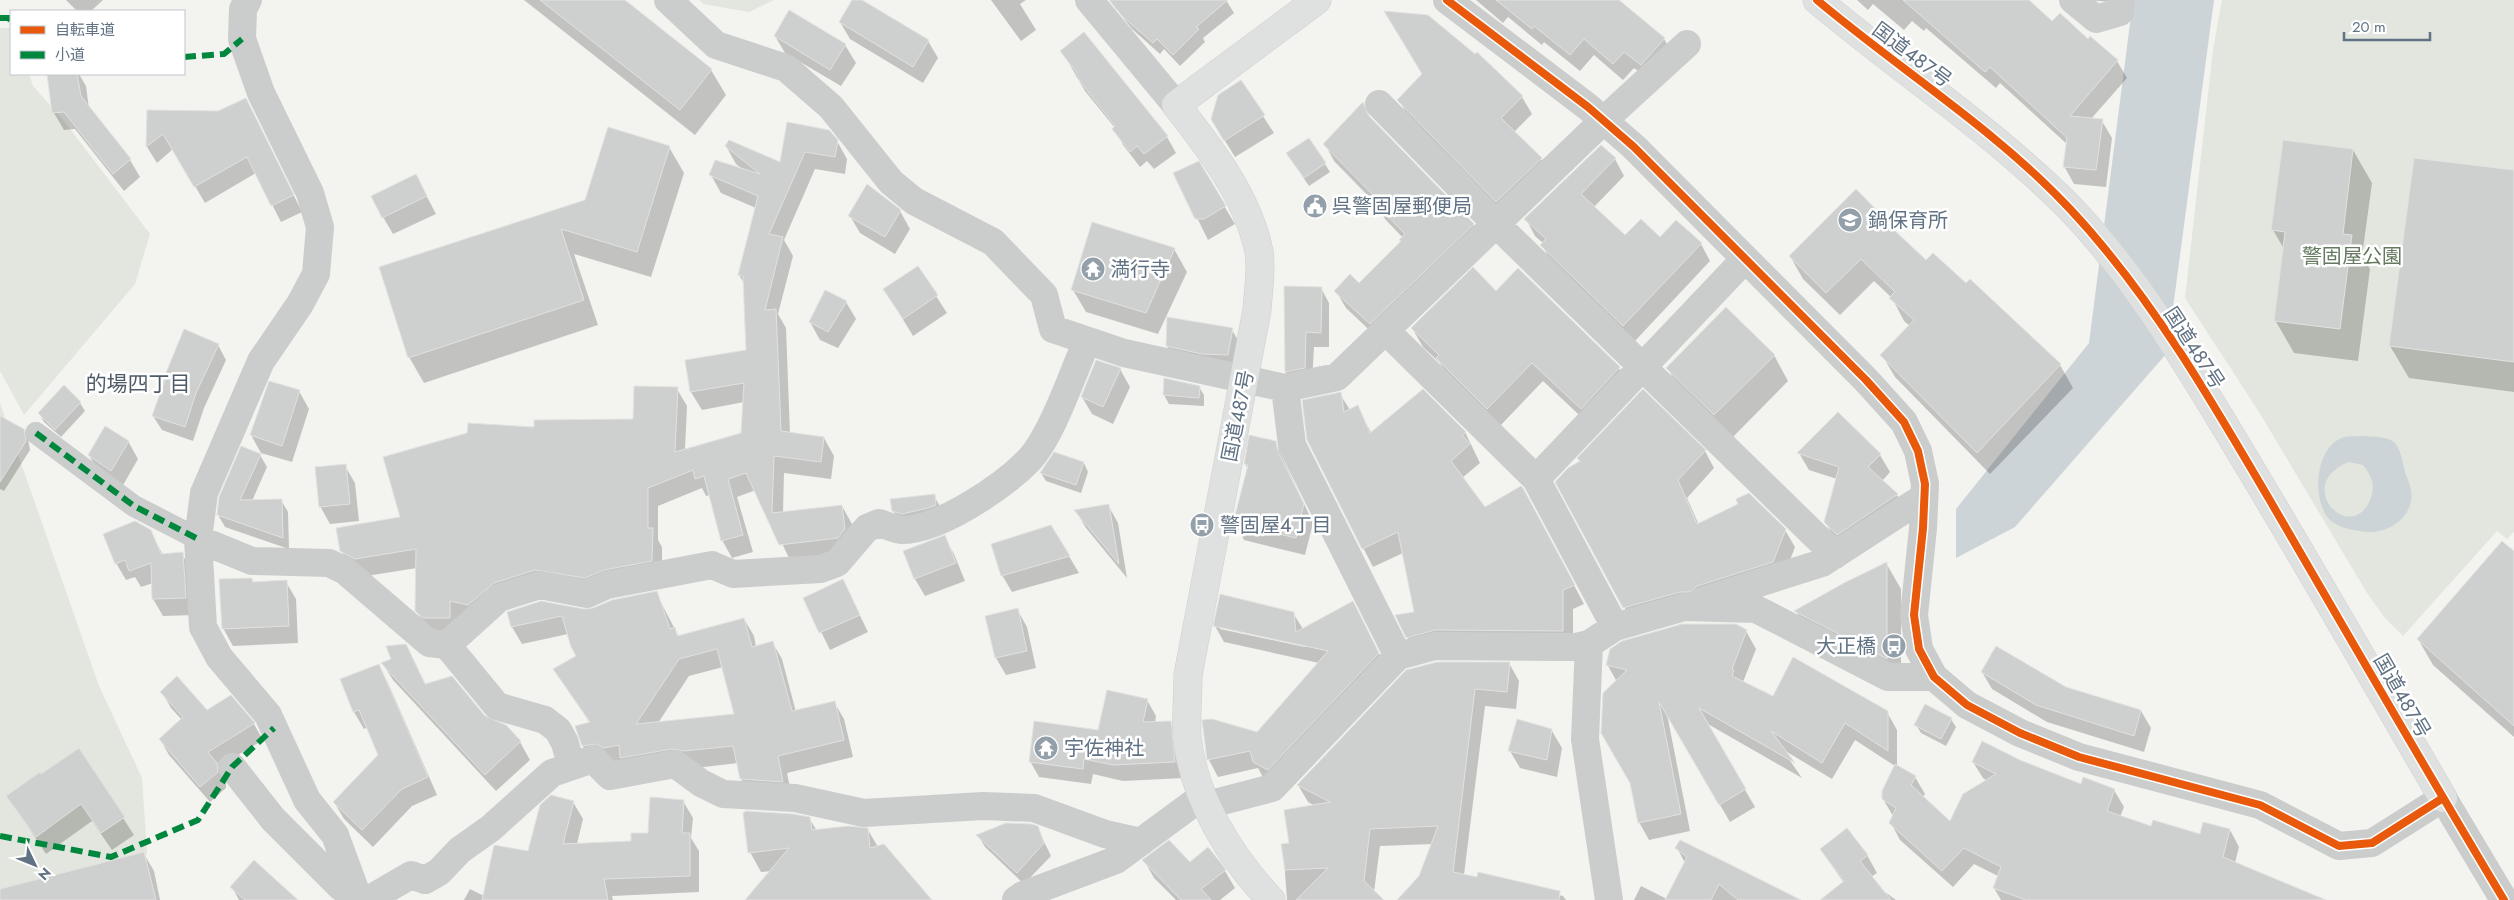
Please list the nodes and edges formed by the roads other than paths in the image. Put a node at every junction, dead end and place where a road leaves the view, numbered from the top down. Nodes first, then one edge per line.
1 (248, 0) edge
2 (668, 0) edge
3 (1090, 0) edge
4 (1317, 0) edge
5 (1447, 0) edge
6 (1817, 0) edge
7 (2074, 0) edge
8 (2121, 0) edge
9 (1687, 44) dead end
10 (1379, 104) dead end
11 (1176, 105) junction
12 (1604, 120) junction
13 (1496, 224) junction
14 (1745, 259) junction
15 (1385, 330) junction
16 (1087, 341) junction
17 (1642, 367) junction
18 (1245, 379) junction
19 (1285, 388) junction
20 (36, 433) dead end
21 (1536, 479) junction
22 (1924, 497) junction
23 (198, 539) junction
24 (1834, 555) junction
25 (1684, 607) junction
26 (1615, 627) junction
27 (1589, 644) junction
28 (447, 645) junction
29 (1398, 656) junction
30 (1934, 677) junction
31 (571, 766) junction
32 (232, 767) dead end
33 (2443, 798) junction
34 (1205, 800) junction
35 (1141, 842) junction
36 (350, 893) edge
37 (368, 900) edge
38 (1016, 900) edge
39 (1271, 900) edge
40 (1609, 900) edge
41 (2504, 900) edge

1 - 23 street
2 - 16 street
3 - 11 street
4 - 11 highway
5 - 12 street
6 - 33 highway, 国道487号
7 - 8 street
9 - 12 street
10 - 13 street
11 - 18 highway, 国道487号
12 - 13 street
12 - 14 street
13 - 15 street
13 - 17 street
14 - 17 street
14 - 22 street
15 - 19 street
15 - 21 street
16 - 18 street
16 - 28 street
17 - 21 street
17 - 24 street
18 - 19 street
18 - 34 highway, 国道487号
19 - 29 street
20 - 23 street
21 - 26 street
22 - 24 street
22 - 30 street
23 - 28 street
23 - 36 street
24 - 25 street
25 - 26 street
25 - 30 street
26 - 27 street
27 - 29 street
27 - 40 street
28 - 31 street
29 - 34 street
30 - 33 street
31 - 35 street
31 - 37 street
32 - 36 street
33 - 41 street
34 - 35 street
34 - 39 highway, 国道487号
35 - 38 street

